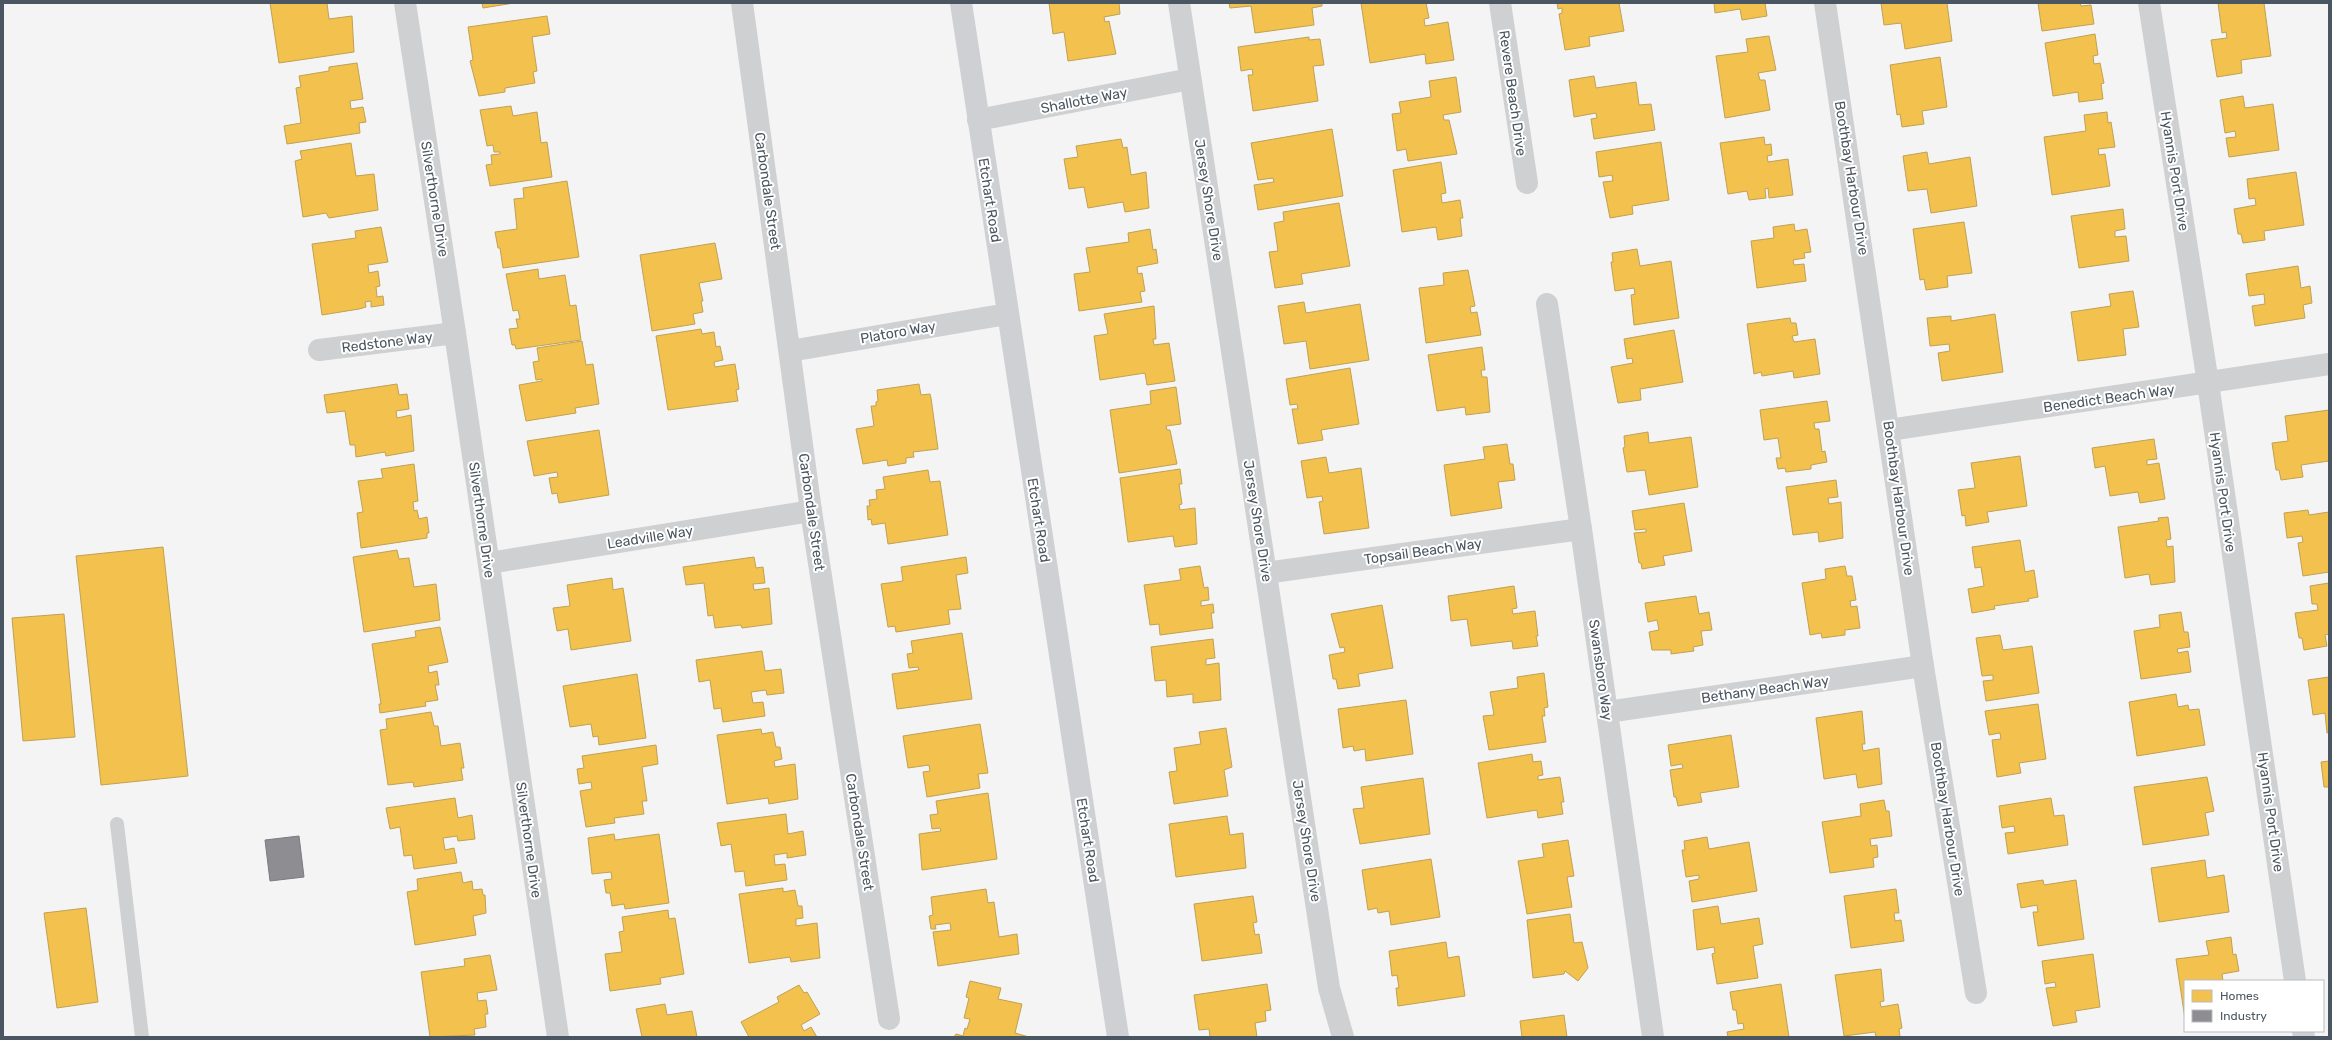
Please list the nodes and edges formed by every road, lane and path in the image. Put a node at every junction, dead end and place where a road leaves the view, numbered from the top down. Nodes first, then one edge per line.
1 (405, 3) edge
2 (742, 3) edge
3 (960, 3) edge
4 (1179, 3) edge
5 (1500, 3) edge
6 (1825, 3) edge
7 (2149, 3) edge
8 (1190, 79) junction
9 (978, 120) junction
10 (1527, 183) dead end
11 (1546, 304) dead end
12 (1007, 314) junction
13 (455, 333) junction
14 (319, 350) dead end
15 (790, 351) junction
16 (2329, 364) edge
17 (2208, 383) junction
18 (1889, 430) junction
19 (811, 511) junction
20 (1581, 529) junction
21 (489, 563) junction
22 (1266, 573) junction
23 (1923, 666) junction
24 (1607, 712) junction
25 (117, 824) dead end
26 (2295, 980) edge
27 (1976, 994) dead end
28 (889, 1019) dead end
29 (142, 1037) edge
30 (558, 1037) edge
31 (1118, 1037) edge
32 (1342, 1037) edge
33 (1653, 1037) edge

1 - 13 street, Silverthorne Drive
2 - 15 street, Carbondale Street
3 - 9 street, Etchart Road
4 - 8 street, Jersey Shore Drive
5 - 10 street, Revere Beach Drive
6 - 18 street, Boothbay Harbour Drive
7 - 17 street, Hyannis Port Drive
8 - 9 street, Shallotte Way
8 - 22 street, Jersey Shore Drive
9 - 12 street, Etchart Road
11 - 20 street, Swansboro Way
12 - 15 street, Platoro Way
12 - 31 street, Etchart Road
13 - 14 street, Redstone Way
13 - 21 street, Silverthorne Drive
15 - 19 street, Carbondale Street
16 - 17 street, Benedict Beach Way
17 - 18 street, Benedict Beach Way
17 - 26 street, Hyannis Port Drive
18 - 23 street, Boothbay Harbour Drive
19 - 21 street, Leadville Way
19 - 28 street, Carbondale Street
20 - 22 street, Topsail Beach Way
20 - 24 street, Swansboro Way
21 - 30 street, Silverthorne Drive
22 - 32 street, Jersey Shore Drive
23 - 24 street, Bethany Beach Way
23 - 27 street, Boothbay Harbour Drive
24 - 33 street, Swansboro Way
25 - 29 lane

